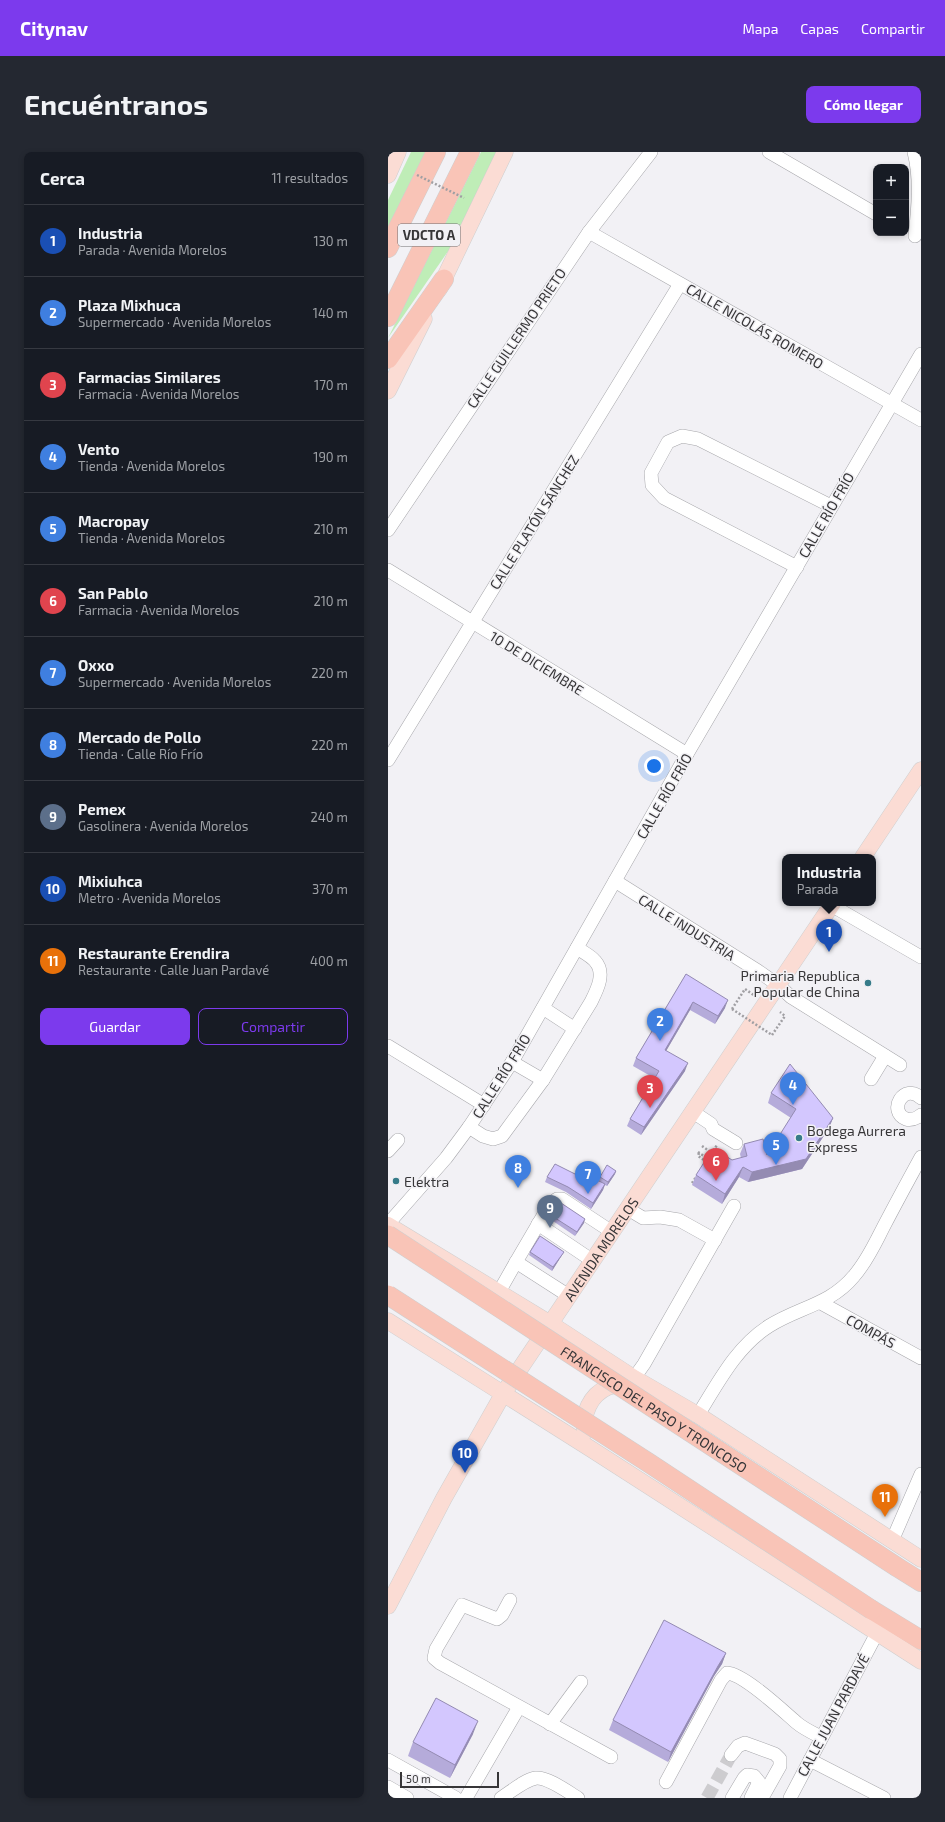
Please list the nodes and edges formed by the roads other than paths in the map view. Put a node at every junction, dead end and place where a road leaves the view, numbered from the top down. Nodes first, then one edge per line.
1 (398, 152) edge
2 (436, 152) edge
3 (470, 152) edge
4 (505, 152) edge
5 (651, 152) edge
6 (769, 152) edge
7 (914, 152) edge
8 (388, 175) edge
9 (873, 212) edge
10 (588, 232) junction
11 (914, 236) edge
12 (388, 248) edge
13 (444, 279) junction
14 (680, 284) junction
15 (388, 317) edge
16 (921, 354) edge
17 (388, 359) edge
18 (388, 391) edge
19 (891, 404) junction
20 (921, 420) edge
21 (832, 506) junction
22 (388, 530) edge
23 (797, 567) junction
24 (388, 570) edge
25 (472, 623) junction
26 (687, 754) junction
27 (388, 760) edge
28 (921, 770) edge
29 (865, 854) edge
30 (615, 881) junction
31 (831, 906) edge
32 (835, 906) edge
33 (577, 948) junction
34 (921, 957) edge
35 (778, 985) junction
36 (543, 1008) junction
37 (575, 1029) junction
38 (388, 1046) edge
39 (885, 1056) junction
40 (512, 1062) junction
41 (900, 1065) dead end
42 (871, 1079) dead end
43 (543, 1080) junction
44 (921, 1098) edge
45 (484, 1105) junction
46 (693, 1112) junction
47 (920, 1117) edge
48 (469, 1127) junction
49 (398, 1140) dead end
50 (738, 1140) dead end
51 (388, 1151) edge
52 (921, 1157) edge
53 (734, 1206) dead end
54 (628, 1209) junction
55 (538, 1224) junction
56 (388, 1225) edge
57 (612, 1232) junction
58 (388, 1235) edge
59 (715, 1240) junction
60 (516, 1262) junction
61 (593, 1262) junction
62 (499, 1292) junction
63 (388, 1295) edge
64 (569, 1296) junction
65 (821, 1303) junction
66 (388, 1321) edge
67 (551, 1324) junction
68 (921, 1358) edge
69 (634, 1378) junction
70 (503, 1394) junction
71 (698, 1415) junction
72 (591, 1449) junction
73 (921, 1476) edge
74 (892, 1541) junction
75 (921, 1559) edge
76 (921, 1582) edge
77 (510, 1600) dead end
78 (388, 1604) edge
79 (877, 1633) junction
80 (921, 1640) edge
81 (921, 1661) edge
82 (581, 1682) dead end
83 (519, 1707) junction
84 (550, 1724) junction
85 (821, 1737) junction
86 (731, 1755) tunnel mouth
87 (611, 1757) dead end
88 (388, 1760) edge
89 (810, 1760) junction
90 (666, 1782) dead end
91 (388, 1787) edge
92 (407, 1798) edge
93 (456, 1798) edge
94 (466, 1798) edge
95 (501, 1798) edge
96 (578, 1798) edge
97 (732, 1798) edge
98 (752, 1798) edge
99 (762, 1798) edge
100 (790, 1798) edge
101 (884, 1798) edge

1 - 8 main road
2 - 12 highway, VDCTO A
3 - 15 highway, VDCTO A
4 - 13 main road
5 - 10 street, CALLE GUILLERMO PRIETO
6 - 9 street
7 - 11 street
10 - 14 street, CALLE NICOLÁS ROMERO
10 - 22 street, CALLE GUILLERMO PRIETO
13 - 17 highway
13 - 18 main road
14 - 19 street, CALLE NICOLÁS ROMERO
14 - 25 street, CALLE PLATÓN SÁNCHEZ
16 - 19 street, CALLE RÍO FRÍO
19 - 20 street, CALLE NICOLÁS ROMERO
19 - 21 street, CALLE RÍO FRÍO
21 - 23 street, CALLE RÍO FRÍO
21 - 23 street
23 - 26 street, CALLE RÍO FRÍO
24 - 25 street, 10 DE DICIEMBRE
25 - 26 street, 10 DE DICIEMBRE
25 - 27 street, CALLE PLATÓN SÁNCHEZ
26 - 30 street, CALLE RÍO FRÍO
28 - 29 main road
30 - 33 street, CALLE RÍO FRÍO
30 - 35 street, CALLE INDUSTRIA
31 - 35 main road, AVENIDA MORELOS
32 - 34 street
33 - 36 street, CALLE RÍO FRÍO
33 - 37 street
35 - 39 street, CALLE INDUSTRIA
35 - 46 main road, AVENIDA MORELOS
36 - 37 street
36 - 40 street, CALLE RÍO FRÍO
37 - 43 street
38 - 45 street
39 - 41 street, CALLE INDUSTRIA
39 - 42 street
40 - 43 street
40 - 45 street, CALLE RÍO FRÍO
43 - 48 street
44 - 47 street
45 - 48 street, CALLE RÍO FRÍO
46 - 50 street
46 - 54 main road, AVENIDA MORELOS
48 - 56 street, CALLE RÍO FRÍO
49 - 51 street
52 - 65 street
53 - 59 street
54 - 57 main road, AVENIDA MORELOS
54 - 59 street
55 - 57 street
55 - 60 street
55 - 61 street
56 - 62 main road, FRANCISCO DEL PASO Y TRONCOSO
57 - 61 main road, AVENIDA MORELOS
58 - 76 highway, FRANCISCO DEL PASO Y TRONCOSO, bridge
59 - 69 street
60 - 62 street
60 - 64 street
61 - 64 main road, AVENIDA MORELOS
62 - 67 main road, FRANCISCO DEL PASO Y TRONCOSO
63 - 80 highway, bridge
64 - 67 main road, AVENIDA MORELOS
65 - 68 street, COMPÁS
65 - 71 street
66 - 70 main road
67 - 69 main road, FRANCISCO DEL PASO Y TRONCOSO
67 - 70 main road, AVENIDA MORELOS
69 - 71 main road, FRANCISCO DEL PASO Y TRONCOSO
69 - 72 main road
70 - 72 main road
70 - 78 main road, AVENIDA MORELOS
71 - 74 main road, FRANCISCO DEL PASO Y TRONCOSO
72 - 79 main road
73 - 74 street
74 - 75 main road, FRANCISCO DEL PASO Y TRONCOSO
77 - 83 street
79 - 81 main road
79 - 85 street, CALLE JUAN PARDAVÉ
82 - 84 street
83 - 84 street
83 - 94 street
84 - 87 street
85 - 89 street, CALLE JUAN PARDAVÉ
85 - 90 street
86 - 99 street
88 - 93 street
89 - 100 street, CALLE JUAN PARDAVÉ
89 - 101 street
91 - 92 street
95 - 96 street
97 - 98 street

